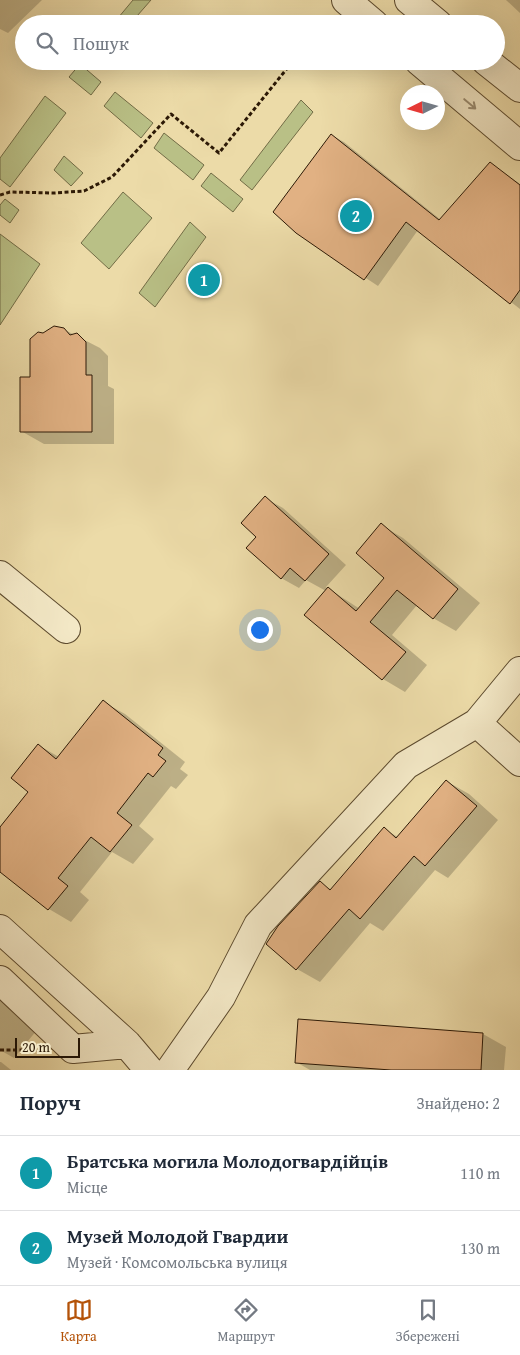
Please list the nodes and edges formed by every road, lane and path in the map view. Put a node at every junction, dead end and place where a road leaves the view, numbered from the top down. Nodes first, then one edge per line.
1 (409, 0) edge
2 (338, 8) edge
3 (354, 15) edge
4 (427, 15) edge
5 (286, 70) edge
6 (430, 70) edge
7 (497, 70) edge
8 (520, 88) edge
9 (520, 146) edge
10 (0, 195) edge
11 (0, 575) edge
12 (66, 629) dead end
13 (520, 671) edge
14 (477, 723) junction
15 (520, 762) edge
16 (0, 929) edge
17 (0, 980) edge
18 (127, 1044) junction
19 (149, 1070) edge
20 (170, 1070) edge

1 - 4 street
2 - 3 street
5 - 10 path
6 -> 9 street
7 - 8 street
11 - 12 street
13 - 14 street
14 - 15 street
14 - 20 street
16 - 18 street
17 - 18 street
18 - 19 street

